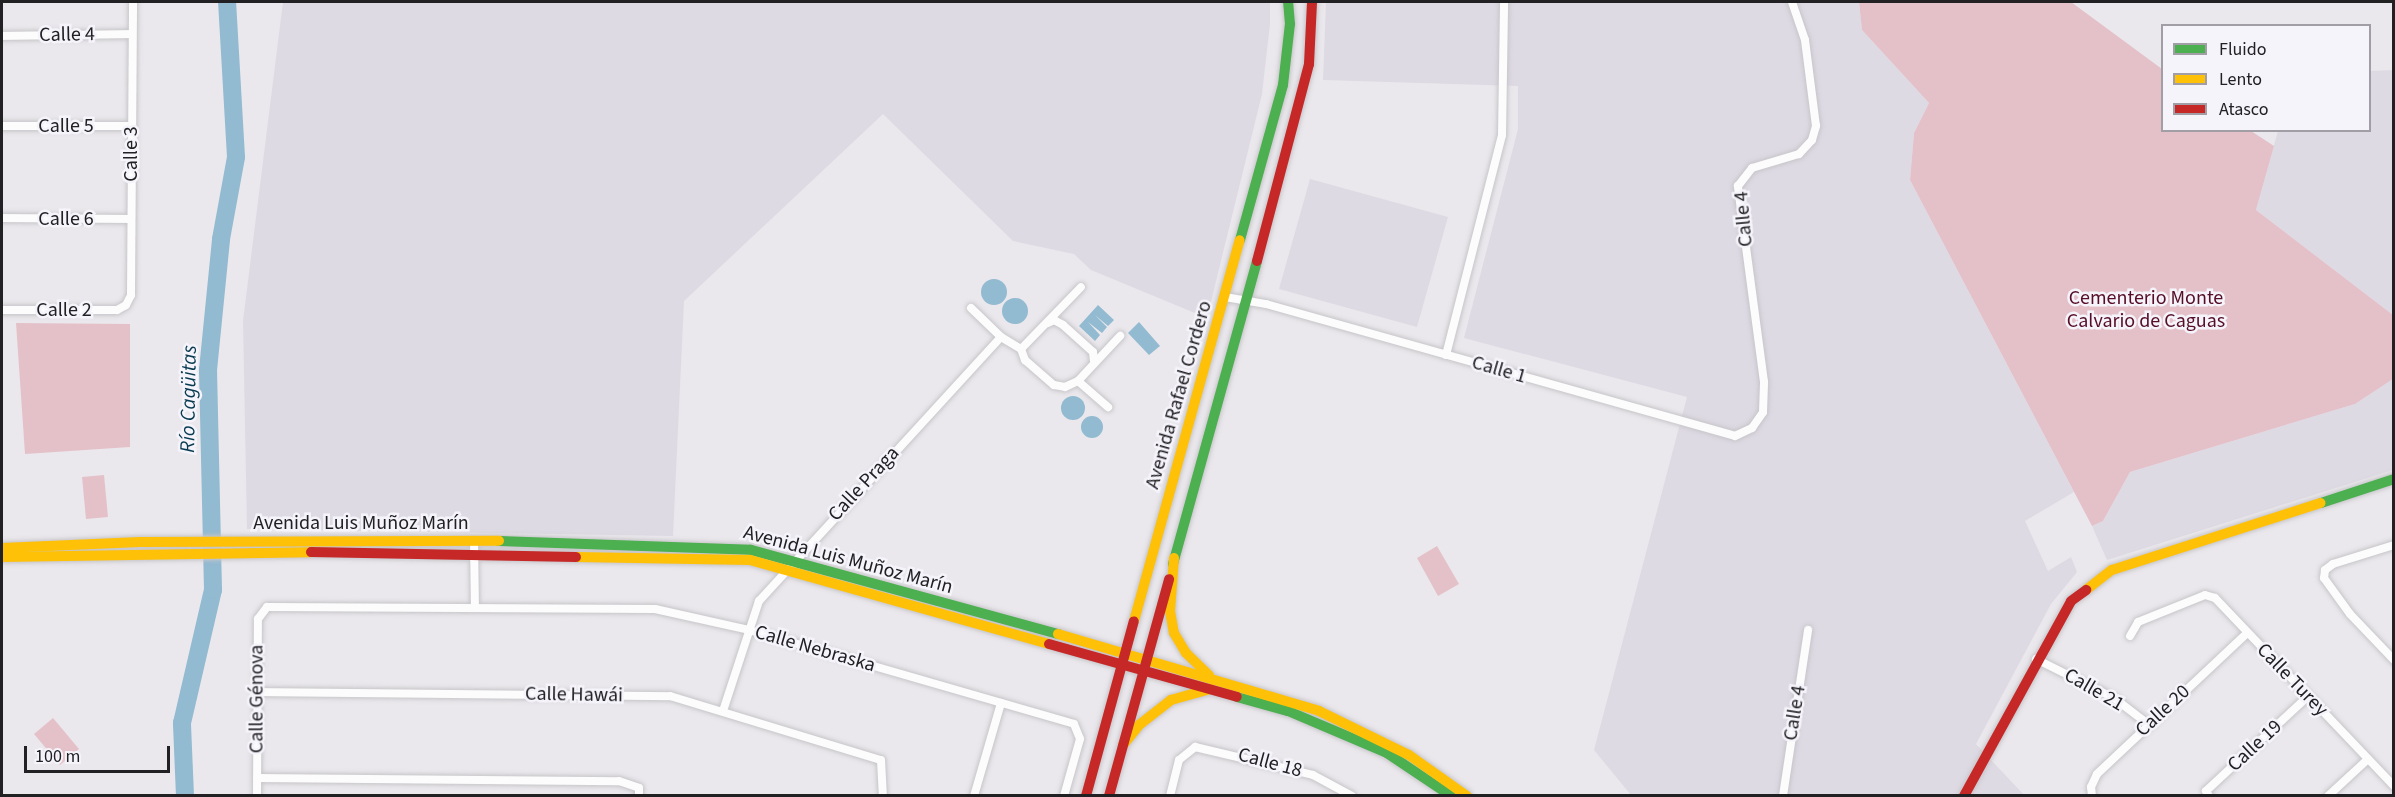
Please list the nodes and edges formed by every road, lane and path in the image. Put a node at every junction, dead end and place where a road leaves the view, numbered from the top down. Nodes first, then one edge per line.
1 (133, 2) edge
2 (1288, 2) edge
3 (1312, 2) edge
4 (1504, 2) edge
5 (1792, 2) edge
6 (132, 34) junction
7 (2, 36) edge
8 (2, 126) edge
9 (131, 126) junction
10 (2, 218) edge
11 (130, 219) junction
12 (1081, 287) dead end
13 (1225, 297) junction
14 (1248, 300) junction
15 (126, 305) joint
16 (970, 308) dead end
17 (2, 310) edge
18 (1046, 323) junction
19 (1120, 336) dead end
20 (1001, 338) junction
21 (1021, 349) junction
22 (1446, 355) junction
23 (1094, 362) junction
24 (1078, 381) junction
25 (1108, 407) dead end
26 (1763, 412) joint
27 (2394, 479) edge
28 (474, 540) junction
29 (2394, 545) edge
30 (257, 546) junction
31 (140, 547) junction
32 (2, 548) edge
33 (475, 553) junction
34 (2, 557) edge
35 (1174, 558) junction
36 (789, 565) junction
37 (267, 607) joint
38 (475, 608) junction
39 (749, 630) junction
40 (1808, 630) dead end
41 (2247, 633) junction
42 (2130, 636) dead end
43 (1122, 658) junction
44 (2036, 659) junction
45 (2394, 660) edge
46 (1146, 664) junction
47 (1212, 684) junction
48 (257, 692) junction
49 (2307, 697) junction
50 (1001, 703) junction
51 (723, 711) junction
52 (2148, 724) junction
53 (1124, 745) junction
54 (2368, 759) junction
55 (257, 777) junction
56 (2394, 786) edge
57 (257, 795) edge
58 (639, 795) edge
59 (884, 795) edge
60 (974, 795) edge
61 (1064, 795) edge
62 (1086, 795) edge
63 (1109, 795) edge
64 (1170, 795) edge
65 (1352, 795) edge
66 (1450, 795) edge
67 (1467, 795) edge
68 (1783, 795) edge
69 (1964, 795) edge
70 (2092, 795) edge
71 (2209, 795) edge
72 (2328, 795) edge

1 - 6 street, Calle 3
2 - 13 main road, Avenida Rafael Cordero
3 - 14 main road, Avenida Rafael Cordero
4 - 22 street
5 - 26 street, Calle 4
6 - 7 street, Calle 4
6 - 9 street, Calle 3
8 - 9 street, Calle 5
9 - 11 street, Calle 3
10 - 11 street, Calle 6
11 - 15 street, Calle 3
12 - 18 street
13 - 14 street, Calle 1
13 - 43 main road, Avenida Rafael Cordero
14 - 22 street, Calle 1
14 - 35 main road, Avenida Rafael Cordero
15 - 17 street, Calle 2
16 - 20 street
18 - 21 street
18 - 23 street
19 - 23 street
20 - 21 street
20 - 36 street, Calle Praga
21 - 24 street
22 - 26 street, Calle 1
23 - 24 street
24 - 25 street
27 - 44 main road
28 - 30 main road, Avenida Luis Muñoz Marín
28 - 33 street
28 - 36 main road, Avenida Luis Muñoz Marín
29 - 45 street
30 - 31 main road, Avenida Luis Muñoz Marín
30 - 33 main road, Avenida Luis Muñoz Marín
31 - 32 main road, Avenida Luis Muñoz Marín
31 - 34 main road, Avenida Luis Muñoz Marín
33 - 36 main road, Avenida Luis Muñoz Marín
33 - 38 street
35 - 46 main road, Avenida Rafael Cordero
35 - 47 main road
36 - 39 street, Calle Praga
36 - 43 main road, Avenida Luis Muñoz Marín
37 - 38 street, Calle Nebraska
37 - 48 street, Calle Génova
38 - 39 street, Calle Nebraska
39 - 50 street, Calle Nebraska
39 - 51 street, Calle Praga
40 - 68 street, Calle 4
41 - 42 street, Calle Turey
41 - 49 street, Calle Turey
41 - 52 street, Calle 20
43 - 46 main road, Avenida Luis Muñoz Marín
43 - 62 main road, Avenida Rafael Cordero
44 - 52 street, Calle 21
44 - 69 main road
46 - 47 main road, Avenida Luis Muñoz Marín
46 - 53 main road, Avenida Rafael Cordero
47 - 53 main road
47 - 66 main road, Avenida Luis Muñoz Marín
47 - 67 main road, Avenida Luis Muñoz Marín
48 - 51 street, Calle Hawái
48 - 55 street, Calle Génova
49 - 54 street, Calle Turey
49 - 71 street, Calle 19
50 - 60 street
50 - 61 street, Calle Nebraska
51 - 59 street, Calle Hawái
52 - 70 street, Calle 20
53 - 63 main road, Avenida Rafael Cordero
54 - 56 street, Calle Turey
54 - 72 street
55 - 57 street, Calle Génova
55 - 58 street
64 - 65 street, Calle 18

